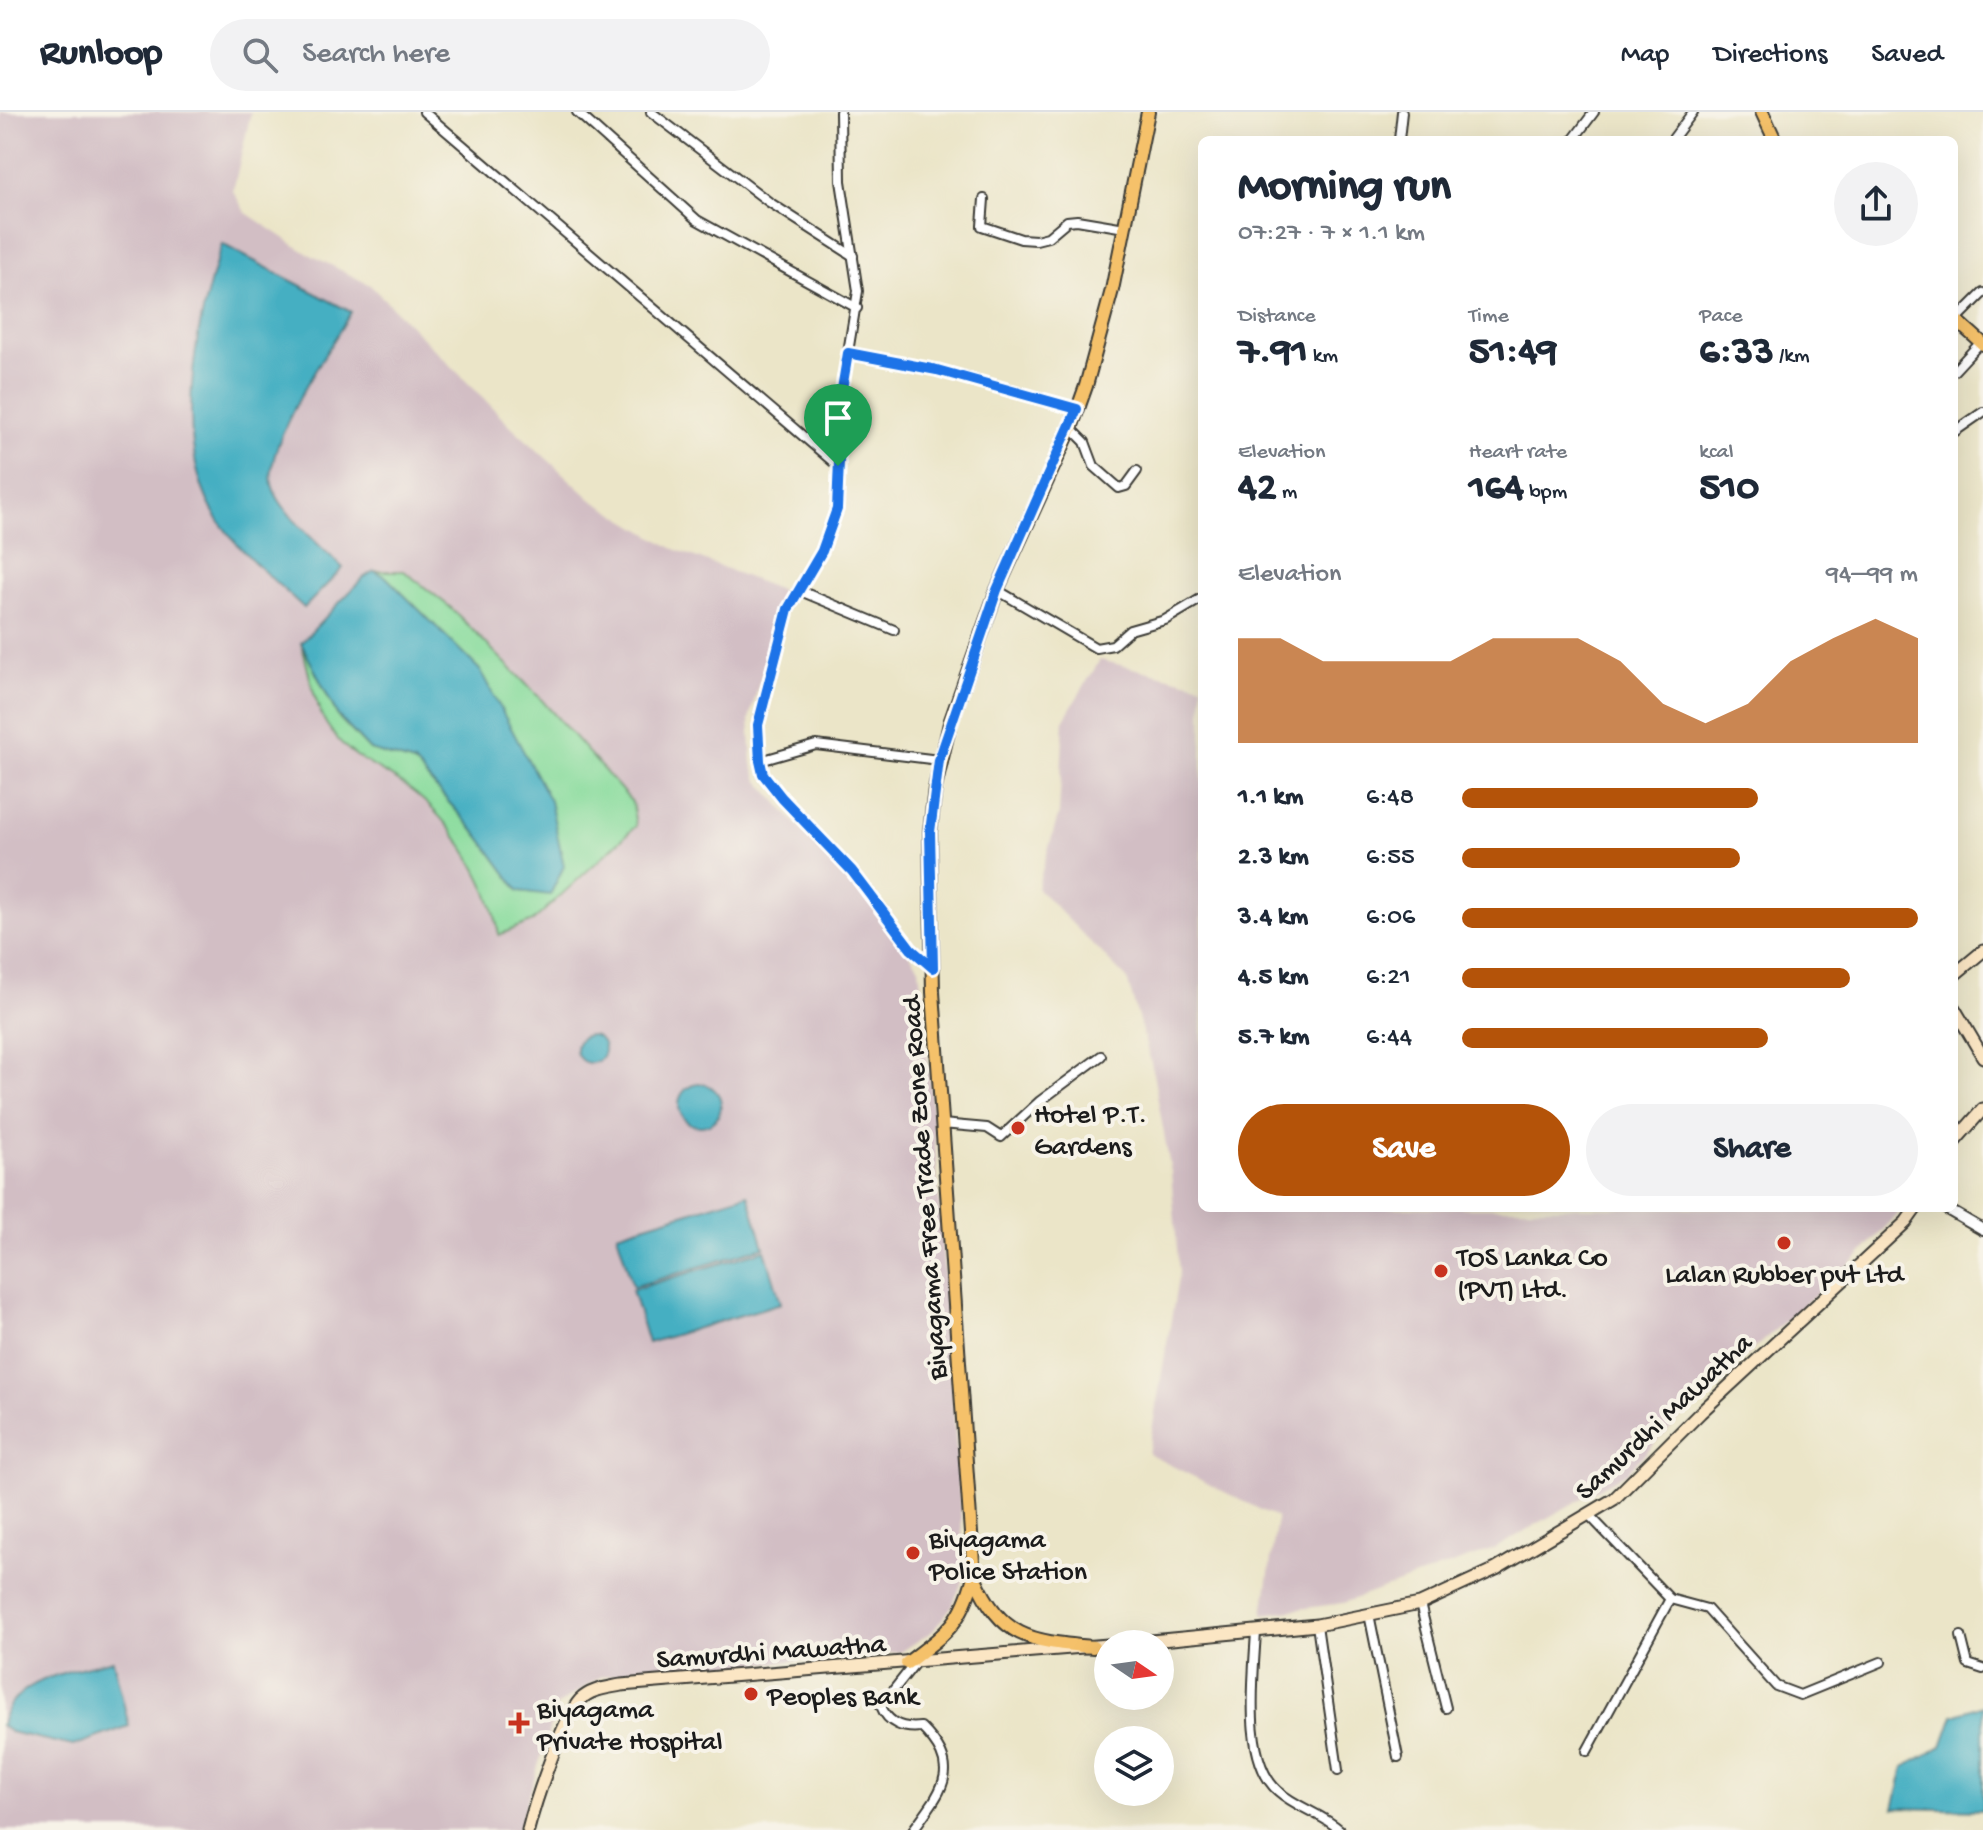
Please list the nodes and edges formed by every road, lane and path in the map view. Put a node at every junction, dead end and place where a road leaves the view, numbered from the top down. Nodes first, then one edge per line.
1 (424, 112) edge
2 (577, 112) edge
3 (651, 112) edge
4 (840, 112) edge
5 (1148, 112) edge
6 (1402, 112) edge
7 (1594, 112) edge
8 (1693, 112) edge
9 (1762, 112) edge
10 (1399, 136) edge
11 (1576, 136) edge
12 (1675, 136) edge
13 (1770, 136) edge
14 (984, 199) dead end
15 (1125, 228) junction
16 (853, 256) junction
17 (1983, 293) edge
18 (857, 308) junction
19 (1958, 316) edge
20 (1958, 322) edge
21 (1982, 343) edge
22 (848, 353) junction
23 (1958, 367) edge
24 (1077, 409) junction
25 (1983, 412) edge
26 (1071, 428) junction
27 (1958, 429) edge
28 (838, 466) junction
29 (1137, 471) dead end
30 (798, 590) junction
31 (997, 590) junction
32 (1198, 600) edge
33 (894, 630) dead end
34 (939, 760) junction
35 (760, 761) junction
36 (1983, 951) edge
37 (933, 968) junction
38 (1958, 972) edge
39 (1958, 1015) edge
40 (1101, 1056) dead end
41 (1983, 1057) edge
42 (1983, 1109) edge
43 (942, 1124) junction
44 (1958, 1137) edge
45 (1913, 1212) edge
46 (1952, 1212) edge
47 (1983, 1230) edge
48 (1590, 1516) junction
49 (974, 1576) junction
50 (1670, 1599) junction
51 (1420, 1604) junction
52 (1369, 1614) junction
53 (1317, 1625) junction
54 (1256, 1631) junction
55 (1961, 1636) dead end
56 (1174, 1639) edge
57 (1093, 1647) joint
58 (1881, 1662) dead end
59 (911, 1663) junction
60 (1983, 1669) edge
61 (1446, 1708) dead end
62 (1587, 1751) dead end
63 (1398, 1757) dead end
64 (1338, 1770) dead end
65 (528, 1830) edge
66 (913, 1830) edge
67 (1340, 1830) edge

1 - 28 street
2 - 18 street
3 - 16 street
4 - 16 street
5 - 15 main road, Biyagama Free Trade Zone Road
6 - 10 street
7 - 11 street
8 - 12 street
9 - 13 main road
14 - 15 street
15 - 24 main road, Biyagama Free Trade Zone Road
16 - 18 street
17 - 19 street
18 - 22 street
20 - 21 main road
21 - 23 street
22 - 24 street
22 - 28 street
24 - 26 main road, Biyagama Free Trade Zone Road
25 - 27 street
26 - 29 street
26 - 31 main road, Biyagama Free Trade Zone Road
28 - 30 street
30 - 33 street
30 - 35 street
31 - 32 street
31 - 34 main road, Biyagama Free Trade Zone Road
34 - 35 street
34 - 37 main road, Biyagama Free Trade Zone Road
35 - 37 street
36 - 38 main road
37 - 43 main road, Biyagama Free Trade Zone Road
39 - 41 main road
40 - 43 street
42 - 44 main road
43 - 49 main road, Biyagama Free Trade Zone Road
45 - 48 main road, Samurdhi Mawatha
46 - 47 street
48 - 50 street
48 - 51 main road, Samurdhi Mawatha
49 - 57 main road, Biyagama Free Trade Zone Road
49 - 59 main road, Biyagama Free Trade Zone Road
50 - 58 street
50 - 62 street
51 - 52 main road, Samurdhi Mawatha
51 - 61 street
52 - 53 main road, Samurdhi Mawatha
52 - 63 street
53 - 54 main road, Samurdhi Mawatha
53 - 64 street
54 - 56 main road, Samurdhi Mawatha
54 - 67 street
55 - 60 street
57 - 59 main road, Samurdhi Mawatha
59 - 65 main road, Samurdhi Mawatha
59 - 66 street

